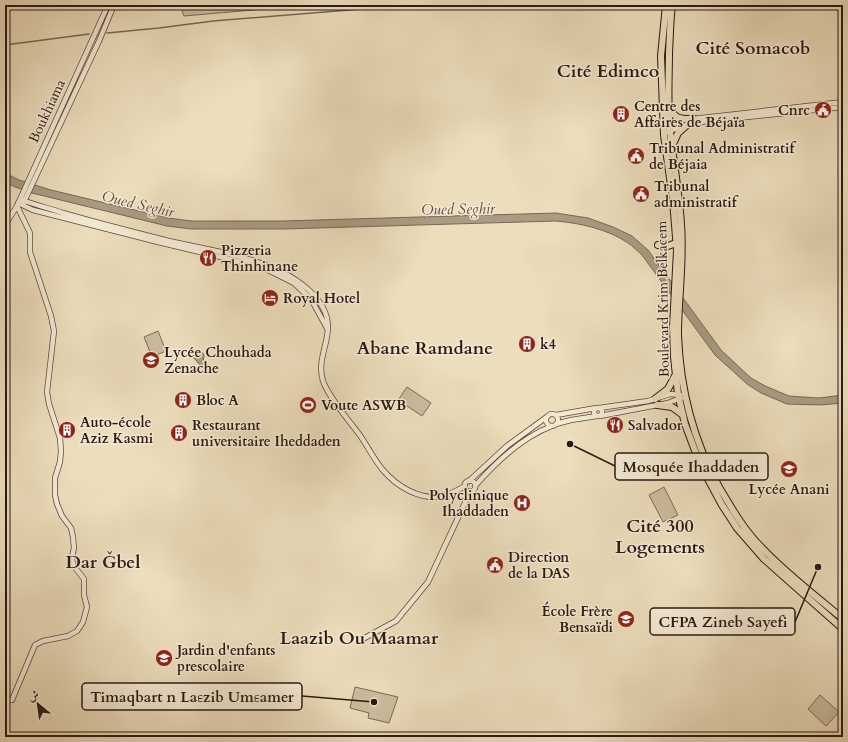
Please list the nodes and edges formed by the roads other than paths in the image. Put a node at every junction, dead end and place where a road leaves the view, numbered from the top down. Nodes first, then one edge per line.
1 (108, 5) edge
2 (114, 5) edge
3 (666, 5) edge
4 (672, 5) edge
5 (668, 101) junction
6 (843, 102) edge
7 (843, 107) edge
8 (694, 119) junction
9 (688, 124) junction
10 (666, 130) junction
11 (672, 148) junction
12 (21, 201) junction
13 (5, 225) edge
14 (676, 243) junction
15 (658, 245) dead end
16 (679, 270) junction
17 (677, 306) junction
18 (675, 375) junction
19 (681, 397) junction
20 (656, 402) junction
21 (598, 408) junction
22 (556, 415) junction
23 (548, 416) junction
24 (598, 416) junction
25 (684, 416) junction
26 (554, 425) junction
27 (469, 481) junction
28 (465, 486) junction
29 (475, 486) junction
30 (470, 492) junction
31 (807, 592) junction
32 (843, 619) edge
33 (843, 625) edge
34 (843, 629) edge
35 (359, 641) dead end
36 (12, 700) dead end

1 - 12 street, Boukhiama
2 - 12 street, Boukhiama
3 - 10 main road, Boulevard Krim Belkacem
4 - 5 main road, Boulevard Krim Belkacem
5 - 8 main road
5 - 10 main road, Boulevard Krim Belkacem
6 - 8 street
7 - 9 street
8 - 10 street
9 - 10 street
9 - 11 main road
10 - 11 main road, Boulevard Krim Belkacem
10 - 14 main road, Boulevard Krim Belkacem
11 - 16 main road, Boulevard Krim Belkacem
12 - 13 street, Boukhiama
12 - 28 street
12 - 36 street
14 - 15 main road
14 - 16 main road, Boulevard Krim Belkacem
16 - 17 main road, Boulevard Krim Belkacem
17 - 18 main road, Boulevard Krim Belkacem
17 - 19 main road, Boulevard Krim Belkacem
18 - 19 main road, Boulevard Krim Belkacem
18 - 20 main road
19 - 20 street
19 - 20 street
19 - 25 main road, Boulevard Krim Belkacem
19 - 31 main road, Boulevard Krim Belkacem
20 - 21 street
20 - 24 street
20 - 25 main road
21 - 22 street
21 - 24 street
22 - 23 street
22 - 26 street
23 - 26 street
23 - 27 street
24 - 26 street
25 - 31 main road, Boulevard Krim Belkacem
26 - 29 street
27 - 28 street
27 - 29 street
28 - 30 street
29 - 30 street
30 - 35 street
31 - 32 main road, Boulevard Krim Belkacem
31 - 33 main road
31 - 34 main road, Boulevard Krim Belkacem

